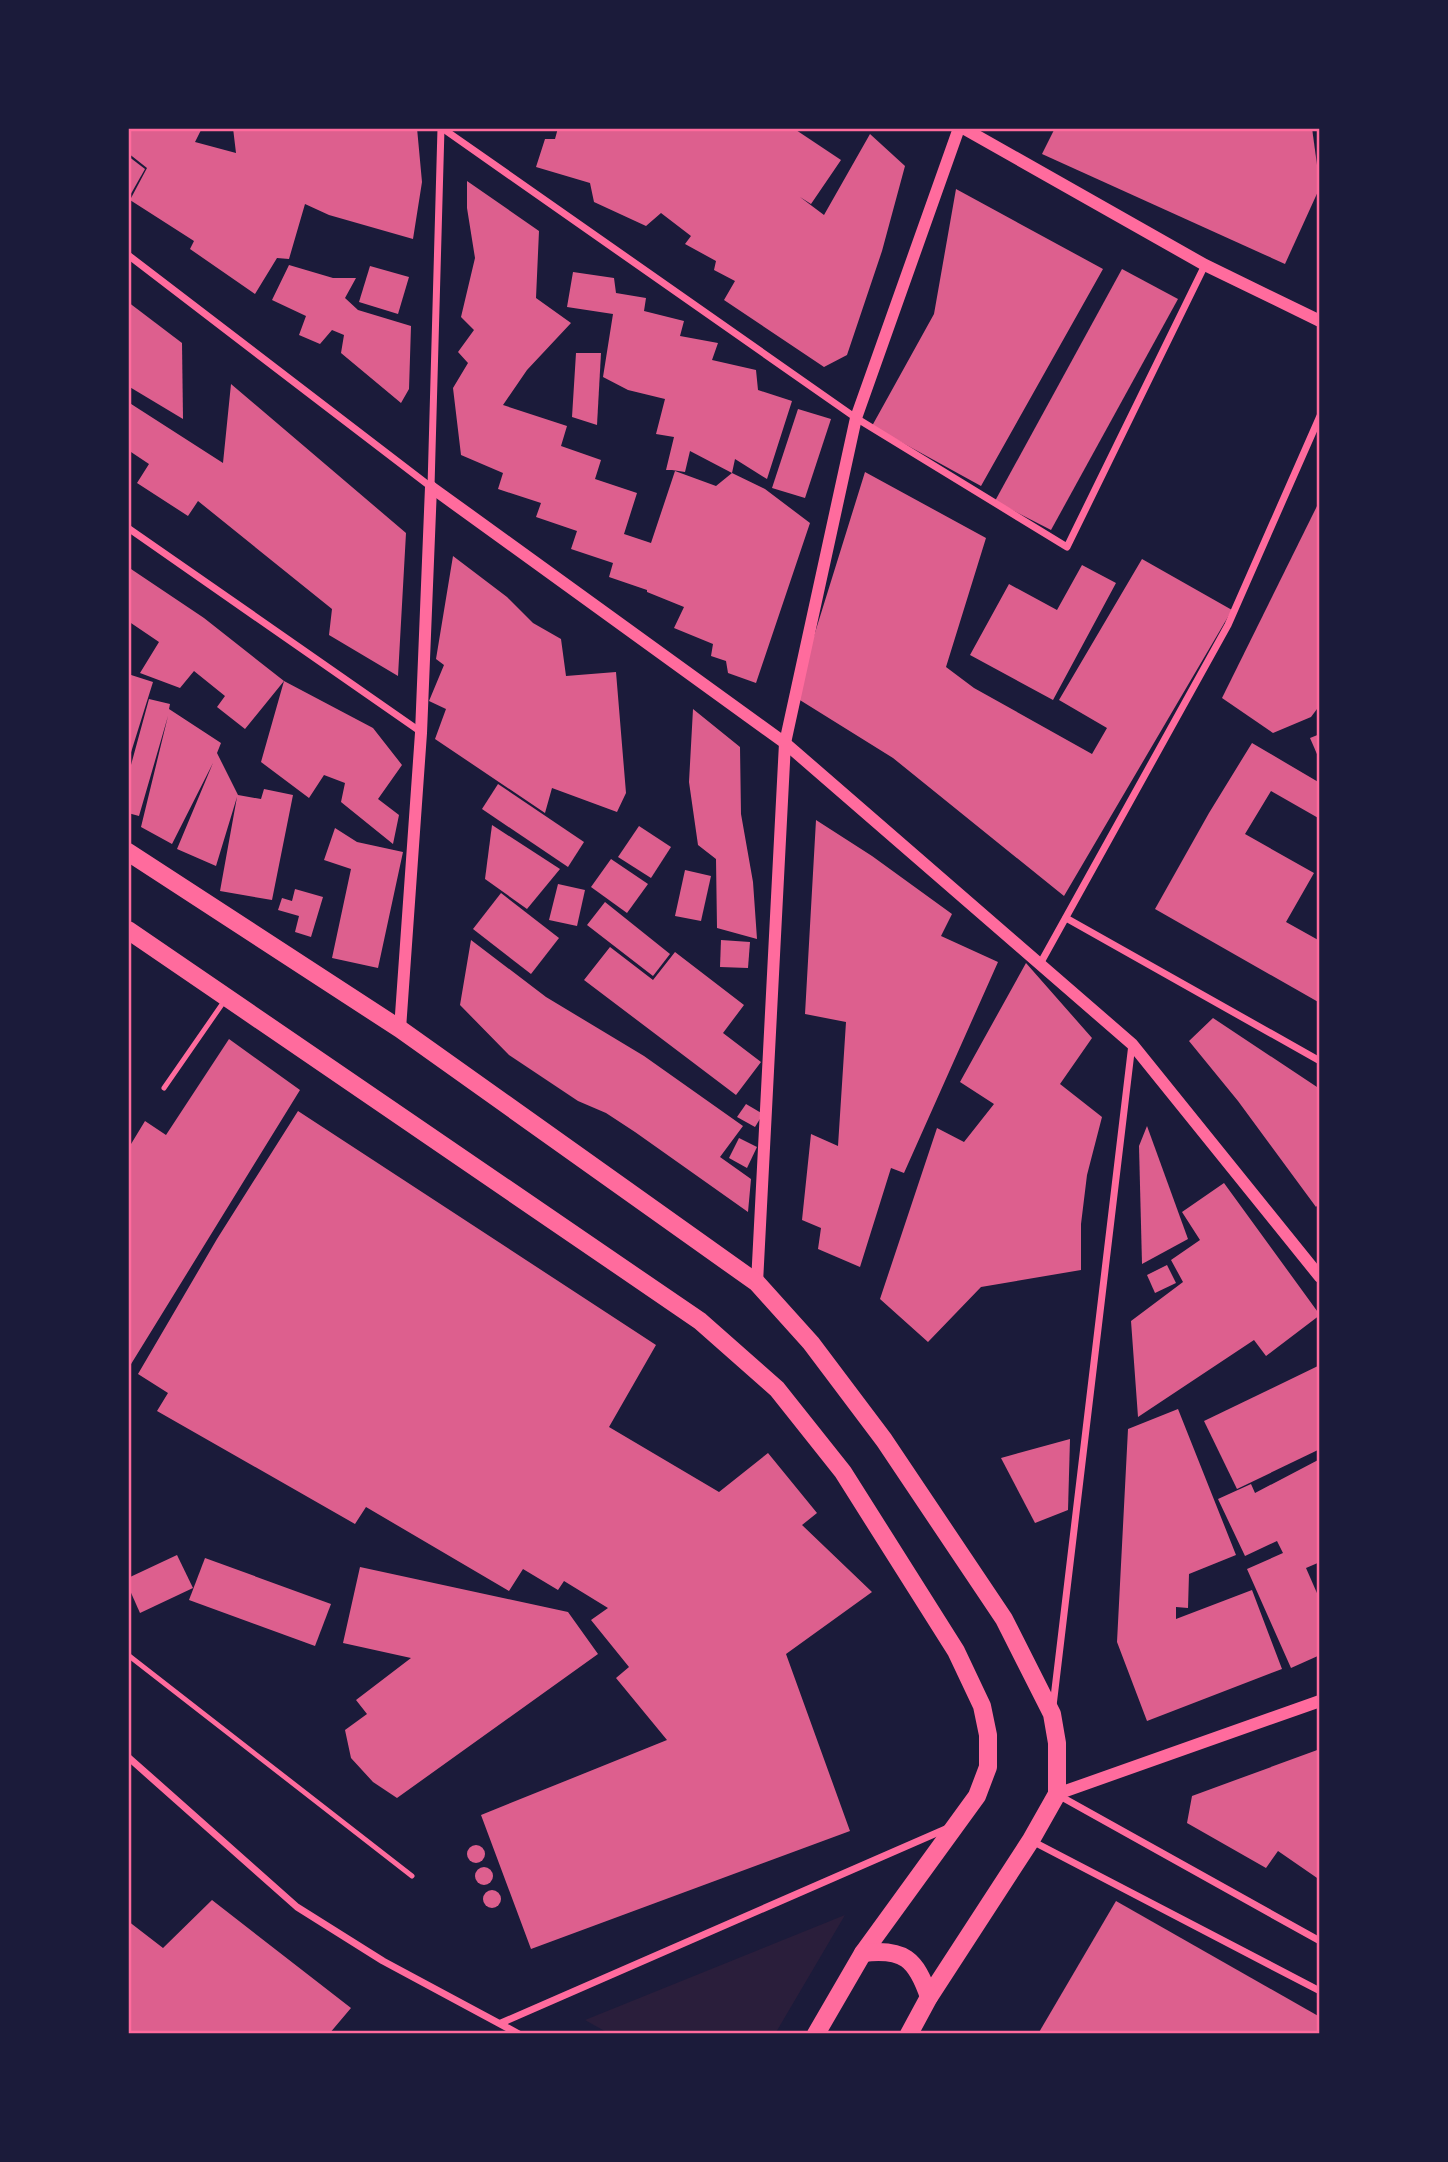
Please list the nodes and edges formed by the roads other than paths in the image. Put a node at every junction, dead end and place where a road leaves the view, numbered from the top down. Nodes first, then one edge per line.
1 (441, 128) edge
2 (961, 128) edge
3 (128, 254) edge
4 (1205, 265) junction
5 (1320, 321) edge
6 (1320, 416) edge
7 (856, 418) junction
8 (431, 487) junction
9 (128, 528) edge
10 (421, 733) junction
11 (785, 743) junction
12 (128, 852) edge
13 (1066, 918) junction
14 (128, 930) edge
15 (1040, 964) junction
16 (227, 998) junction
17 (400, 1030) junction
18 (1132, 1044) junction
19 (1320, 1061) edge
20 (164, 1088) dead end
21 (1320, 1277) edge
22 (757, 1283) junction
23 (128, 1655) edge
24 (1320, 1701) edge
25 (1052, 1714) junction
26 (128, 1757) edge
27 (1057, 1794) junction
28 (958, 1823) junction
29 (1031, 1840) junction
30 (412, 1876) dead end
31 (1320, 1941) edge
32 (863, 1954) junction
33 (1320, 1992) edge
34 (929, 1997) junction
35 (500, 2023) junction
36 (519, 2034) edge
37 (816, 2034) edge
38 (909, 2034) edge

1 - 7 street
1 - 8 street
2 - 4 street
2 - 7 street
3 - 8 street
4 - 5 street
4 - 7 street
6 - 13 street
7 - 11 street
8 - 10 street
8 - 11 street
9 - 10 street
10 - 17 street
11 - 15 street
11 - 22 street
12 - 17 main road
13 - 15 street
13 - 19 street
14 - 16 main road
15 - 18 street
16 - 20 lane
16 - 28 main road
17 - 22 main road
18 - 21 street
18 - 25 street
22 - 25 main road
23 - 30 lane
24 - 27 street
25 - 27 main road
26 - 35 street
27 - 29 main road
27 - 31 street
28 - 32 main road
28 - 35 street
29 - 33 street
29 - 34 main road
32 - 34 main road
32 - 37 main road
34 - 38 main road
35 - 36 street

